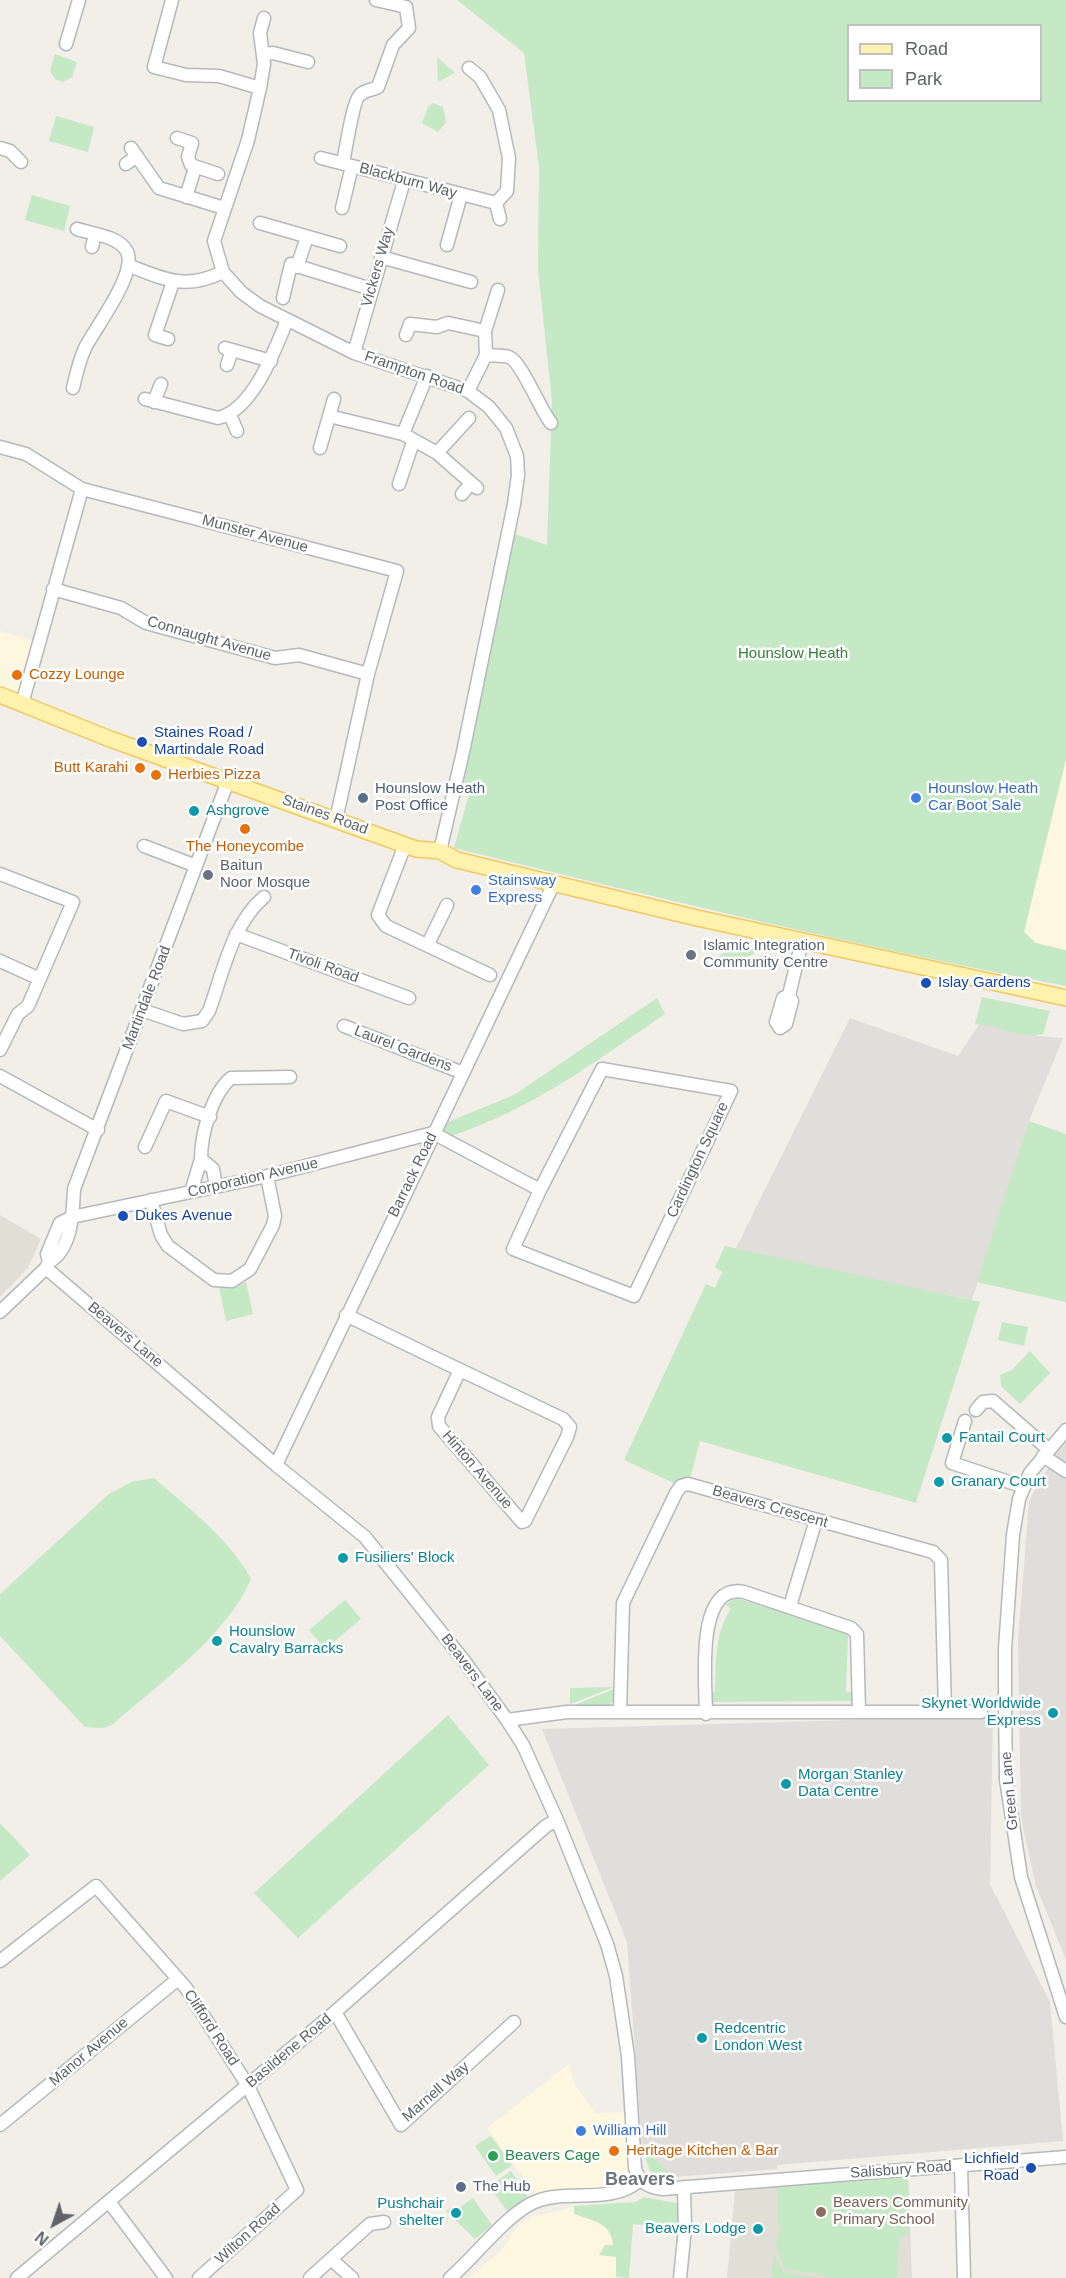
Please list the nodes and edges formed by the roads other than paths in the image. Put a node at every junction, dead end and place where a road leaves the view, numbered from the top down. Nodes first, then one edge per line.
1 (79, 0) edge
2 (172, 0) edge
3 (376, 0) edge
4 (264, 18) dead end
5 (66, 44) dead end
6 (264, 59) junction
7 (309, 62) dead end
8 (469, 68) dead end
9 (260, 88) junction
10 (177, 138) dead end
11 (0, 148) edge
12 (321, 158) dead end
13 (21, 162) dead end
14 (126, 164) dead end
15 (347, 164) junction
16 (195, 168) junction
17 (218, 174) dead end
18 (404, 181) junction
19 (461, 195) junction
20 (186, 197) junction
21 (496, 203) junction
22 (342, 207) dead end
23 (224, 208) junction
24 (500, 219) dead end
25 (260, 223) dead end
26 (77, 229) dead end
27 (95, 234) junction
28 (307, 237) junction
29 (447, 244) dead end
30 (340, 246) dead end
31 (92, 247) dead end
32 (381, 257) junction
33 (130, 266) junction
34 (297, 267) junction
35 (223, 272) junction
36 (322, 274) junction
37 (173, 282) junction
38 (471, 282) dead end
39 (320, 288) dead end
40 (371, 290) junction
41 (498, 290) dead end
42 (283, 298) dead end
43 (287, 320) junction
44 (486, 331) junction
45 (406, 335) dead end
46 (168, 339) dead end
47 (354, 353) junction
48 (486, 355) junction
49 (271, 361) junction
50 (227, 365) dead end
51 (427, 376) junction
52 (161, 384) dead end
53 (73, 388) dead end
54 (468, 391) junction
55 (334, 399) dead end
56 (230, 415) junction
57 (329, 416) junction
58 (469, 418) dead end
59 (551, 423) dead end
60 (237, 431) dead end
61 (408, 438) junction
62 (0, 447) edge
63 (320, 448) dead end
64 (437, 453) junction
65 (399, 484) dead end
66 (82, 489) junction
67 (462, 494) dead end
68 (53, 589) junction
69 (368, 674) junction
70 (0, 695) edge
71 (22, 704) junction
72 (228, 781) junction
73 (336, 820) junction
74 (405, 845) junction
75 (144, 846) dead end
76 (440, 851) junction
77 (196, 866) junction
78 (0, 874) edge
79 (553, 885) junction
80 (264, 897) dead end
81 (447, 905) dead end
82 (236, 934) junction
83 (802, 941) junction
84 (428, 944) junction
85 (0, 961) edge
86 (490, 975) dead end
87 (40, 979) junction
88 (789, 995) dead end
89 (409, 998) dead end
90 (1066, 998) edge
91 (142, 1010) junction
92 (344, 1026) dead end
93 (0, 1050) edge
94 (462, 1072) junction
95 (0, 1076) edge
96 (290, 1077) dead end
97 (210, 1117) junction
98 (99, 1130) junction
99 (433, 1133) junction
100 (145, 1147) dead end
101 (201, 1158) junction
102 (267, 1176) junction
103 (216, 1187) junction
104 (540, 1190) junction
105 (191, 1192) junction
106 (151, 1200) junction
107 (72, 1217) junction
108 (47, 1265) junction
109 (0, 1312) edge
110 (346, 1315) junction
111 (460, 1370) junction
112 (976, 1410) dead end
113 (965, 1421) dead end
114 (1066, 1430) edge
115 (1046, 1453) junction
116 (276, 1465) junction
117 (1066, 1472) edge
118 (1024, 1487) junction
119 (816, 1520) junction
120 (790, 1606) junction
121 (859, 1711) junction
122 (620, 1712) junction
123 (945, 1712) junction
124 (981, 1712) dead end
125 (706, 1714) junction
126 (507, 1720) junction
127 (557, 1820) junction
128 (0, 1961) edge
129 (178, 1979) junction
130 (335, 2012) junction
131 (1066, 2017) edge
132 (514, 2022) dead end
133 (248, 2086) junction
134 (0, 2125) edge
135 (1066, 2157) edge
136 (961, 2166) junction
137 (640, 2180) junction
138 (684, 2187) junction
139 (297, 2190) joint
140 (110, 2203) junction
141 (384, 2222) dead end
142 (331, 2259) junction
143 (17, 2278) edge
144 (166, 2278) edge
145 (199, 2278) edge
146 (310, 2278) edge
147 (352, 2278) edge
148 (450, 2278) edge
149 (680, 2278) edge
150 (964, 2278) edge

1 - 5 street
2 - 9 street
3 - 15 street
4 - 6 street, Frampton Road
6 - 7 street
6 - 9 street, Frampton Road
8 - 21 street
9 - 23 street, Frampton Road
10 - 16 street
11 - 13 street
12 - 15 street, Blackburn Way
14 - 20 street
15 - 18 street, Blackburn Way
15 - 22 street
16 - 17 street
16 - 20 street
18 - 19 street, Blackburn Way
18 - 32 street, Vickers Way
19 - 21 street, Blackburn Way
19 - 29 street
20 - 23 street
21 - 24 street
23 - 35 street, Frampton Road
25 - 28 street
26 - 27 street
27 - 31 street
27 - 33 street
28 - 30 street
28 - 34 street
32 - 38 street
32 - 40 street, Vickers Way
33 - 37 street
33 - 53 street
34 - 36 street
34 - 42 street
35 - 37 street
35 - 43 street, Frampton Road
36 - 39 street
36 - 40 street
37 - 46 street
40 - 47 street, Vickers Way
41 - 44 street
43 - 47 street, Frampton Road
43 - 49 street
44 - 45 street
44 - 48 street
47 - 51 street, Frampton Road
48 - 54 street
48 - 59 street
49 - 50 street
49 - 56 street
51 - 54 street, Frampton Road
51 - 61 street
52 - 56 street
54 - 76 street, Frampton Road
55 - 57 street
56 - 60 street
57 - 61 street
57 - 63 street
58 - 64 street
61 - 64 street
61 - 65 street
62 - 66 street, Munster Avenue
64 - 67 street
66 - 68 street
66 - 69 street, Munster Avenue
68 - 69 street, Connaught Avenue
68 - 71 street
69 - 73 street, Munster Avenue
70 - 71 main road, Staines Road
71 - 72 main road, Staines Road
72 - 73 main road, Staines Road
72 - 77 street, Martindale Road
73 - 74 main road, Staines Road
74 - 76 main road, Staines Road
74 - 84 street
75 - 77 street
76 - 79 main road, Staines Road
77 - 91 street, Martindale Road
78 - 87 street
79 - 83 main road, Staines Road
79 - 94 street, Barrack Road
80 - 82 street
81 - 84 street
82 - 89 street, Tivoli Road
82 - 91 street
83 - 88 street
83 - 90 main road
84 - 86 street
85 - 87 street
87 - 93 street
91 - 98 street, Martindale Road
92 - 94 street, Laurel Gardens
94 - 99 street, Barrack Road
95 - 98 street
96 - 97 street
97 - 100 street
97 - 101 street
98 - 107 street, Martindale Road
99 - 102 street, Corporation Avenue
99 - 104 street
99 - 110 street, Barrack Road
101 - 103 street
101 - 105 street
102 - 103 street, Corporation Avenue
102 - 106 street
103 - 105 street, Corporation Avenue
104 - 104 street, Cardington Square
105 - 106 street, Corporation Avenue
106 - 107 street, Corporation Avenue
107 - 108 street
108 - 109 street
108 - 116 street, Beavers Lane
110 - 111 street, Hinton Avenue
110 - 116 street, Barrack Road
111 - 111 street, Hinton Avenue
112 - 115 street
113 - 118 street
114 - 115 street, Green Lane
115 - 117 street
115 - 118 street, Green Lane
116 - 126 street, Beavers Lane
118 - 131 street, Green Lane
119 - 120 street
119 - 122 street, Beavers Crescent
119 - 123 street, Beavers Crescent
120 - 121 street
120 - 125 street
121 - 123 street
121 - 125 street
122 - 125 street
122 - 126 street
123 - 124 street
126 - 127 street, Beavers Lane
127 - 130 street, Basildene Road
127 - 137 street, Beavers Lane
128 - 129 street, Clifford Road
129 - 133 street, Clifford Road
129 - 134 street, Manor Avenue
130 - 132 street, Marnell Way
130 - 133 street, Basildene Road
133 - 139 street, Clifford Road
133 - 140 street, Basildene Road
135 - 136 street, Salisbury Road
136 - 138 street, Salisbury Road
136 - 150 street
137 - 138 street
137 - 148 street
138 - 149 street
139 - 145 street, Wilton Road
140 - 143 street, Basildene Road
140 - 144 street
141 - 142 street
142 - 146 street
142 - 147 street

